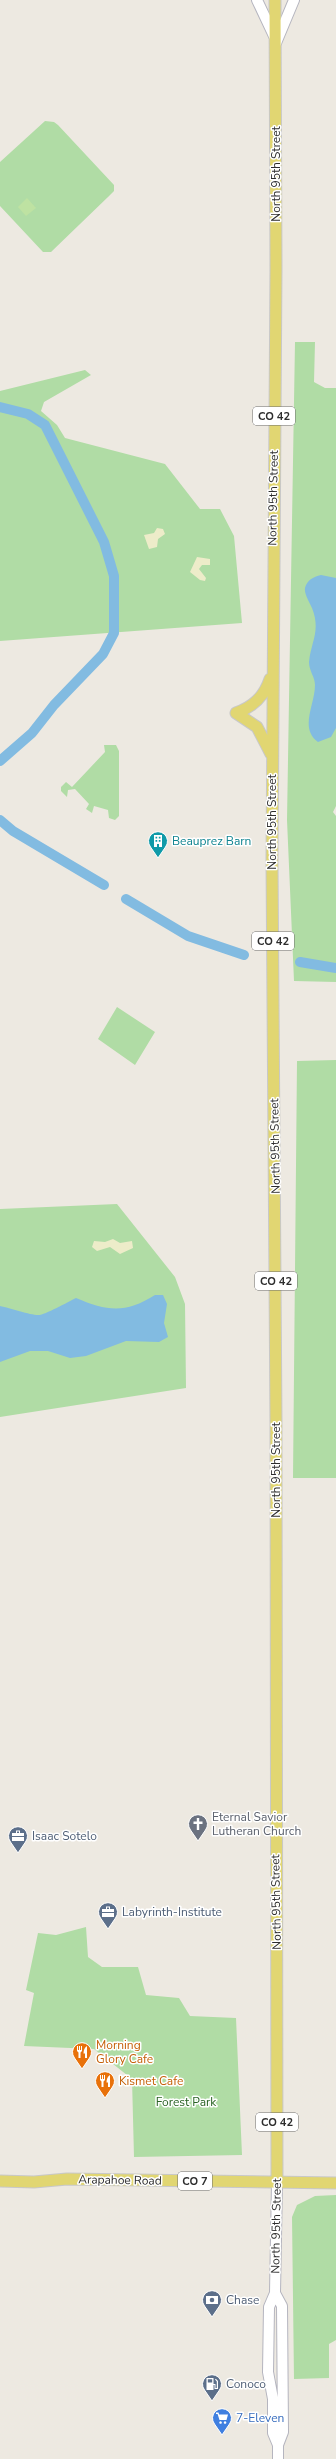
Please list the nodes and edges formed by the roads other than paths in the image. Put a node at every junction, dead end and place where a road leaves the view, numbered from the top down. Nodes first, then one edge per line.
1 (257, 0) edge
2 (275, 0) edge
3 (294, 0) edge
4 (276, 43) junction
5 (272, 673) junction
6 (272, 758) junction
7 (0, 2181) edge
8 (277, 2183) junction
9 (336, 2183) edge
10 (275, 2292) junction
11 (278, 2445) junction
12 (278, 2459) edge

1 - 4 main road
2 - 4 main road, North 95th Street / CO 42
3 - 4 main road
4 - 5 main road, North 95th Street / CO 42
5 - 6 main road, North 95th Street / CO 42
5 - 6 main road
6 - 8 main road, North 95th Street / CO 42
7 - 8 main road, Arapahoe Road / CO 7
8 - 9 main road, Arapahoe Road / CO 7
8 - 10 main road, North 95th Street
10 - 11 main road, North 95th Street
10 - 11 main road, North 95th Street
11 - 12 main road, North 95th Street

